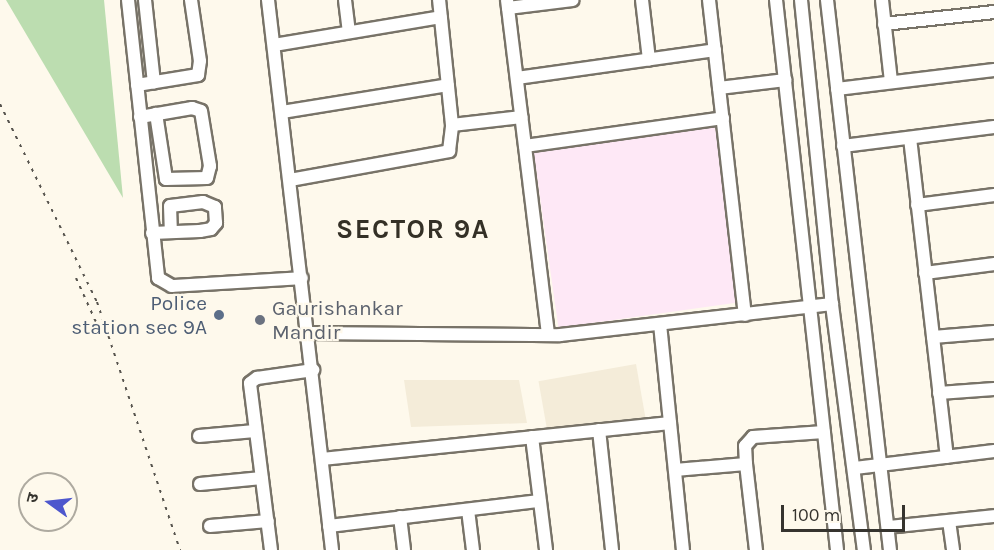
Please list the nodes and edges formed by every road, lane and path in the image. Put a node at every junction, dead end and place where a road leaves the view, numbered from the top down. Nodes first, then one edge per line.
1 (128, 0) edge
2 (145, 0) edge
3 (191, 0) edge
4 (268, 0) edge
5 (345, 0) edge
6 (439, 0) edge
7 (573, 0) edge
8 (642, 0) edge
9 (709, 0) edge
10 (776, 0) edge
11 (801, 0) edge
12 (827, 0) edge
13 (882, 0) edge
14 (508, 4) edge
15 (994, 12) edge
16 (441, 17) junction
17 (884, 24) junction
18 (349, 31) junction
19 (274, 45) junction
20 (715, 50) junction
21 (649, 60) junction
22 (994, 70) edge
23 (517, 78) junction
24 (786, 80) junction
25 (891, 82) junction
26 (154, 83) junction
27 (448, 85) junction
28 (136, 86) junction
29 (719, 88) junction
30 (837, 89) junction
31 (282, 112) junction
32 (156, 114) junction
33 (140, 117) junction
34 (522, 117) junction
35 (723, 118) junction
36 (452, 125) junction
37 (994, 128) edge
38 (910, 138) junction
39 (525, 146) junction
40 (843, 146) junction
41 (290, 180) junction
42 (994, 195) edge
43 (917, 205) junction
44 (171, 232) dead end
45 (152, 233) junction
46 (994, 264) edge
47 (925, 273) junction
48 (302, 278) junction
49 (832, 304) junction
50 (809, 306) junction
51 (745, 315) junction
52 (660, 324) junction
53 (994, 332) edge
54 (308, 333) junction
55 (548, 335) junction
56 (933, 338) junction
57 (312, 370) junction
58 (994, 389) edge
59 (939, 393) junction
60 (670, 423) junction
61 (598, 430) junction
62 (255, 431) junction
63 (824, 432) junction
64 (199, 436) dead end
65 (532, 437) junction
66 (994, 452) edge
67 (947, 457) junction
68 (322, 459) junction
69 (746, 464) junction
70 (880, 464) junction
71 (855, 468) junction
72 (675, 470) junction
73 (262, 478) junction
74 (200, 483) dead end
75 (540, 501) junction
76 (468, 510) junction
77 (994, 516) edge
78 (400, 517) junction
79 (267, 521) junction
80 (949, 521) junction
81 (210, 526) dead end
82 (330, 526) junction
83 (888, 527) junction
84 (271, 550) edge
85 (332, 550) edge
86 (404, 550) edge
87 (473, 550) edge
88 (546, 550) edge
89 (612, 550) edge
90 (683, 550) edge
91 (756, 550) edge
92 (837, 550) edge
93 (864, 550) edge
94 (890, 550) edge
95 (953, 550) edge

1 - 28 street
2 - 26 street
3 - 26 street
4 - 19 street
5 - 18 street
6 - 16 street
7 - 14 street
8 - 21 street
9 - 20 street
10 - 24 street
11 - 49 street
12 - 30 street
13 - 17 street
14 - 23 street
15 - 17 street
16 - 18 street
16 - 27 street
17 - 25 street
18 - 19 street
19 - 31 street
20 - 21 street
20 - 29 street
21 - 23 street
22 - 25 street
23 - 34 street
24 - 29 street
24 - 50 street
25 - 30 street
26 - 28 street
27 - 31 street
27 - 36 street
28 - 33 street
29 - 35 street
30 - 40 street
31 - 41 street
32 - 32 street
32 - 33 street
33 - 45 street
34 - 36 street
34 - 39 street
35 - 39 street
35 - 51 street
36 - 41 street
37 - 38 street
38 - 40 street
38 - 43 street
39 - 55 street
40 - 70 street
41 - 48 street
42 - 43 street
43 - 47 street
44 - 45 street
45 - 48 street
46 - 47 street
47 - 56 street
48 - 54 street
49 - 50 street
49 - 71 street
50 - 51 street
50 - 63 street
51 - 52 street
52 - 55 street
52 - 60 street
53 - 56 street
54 - 55 street
54 - 57 street
56 - 59 street
57 - 62 street
57 - 68 street
58 - 59 street
59 - 67 street
60 - 61 street
60 - 72 street
61 - 65 street
61 - 89 street
62 - 64 street
62 - 73 street
63 - 69 street
63 - 92 street
65 - 68 street
65 - 75 street
66 - 67 street
67 - 70 street
68 - 82 street
69 - 72 street
69 - 91 street
70 - 71 street
70 - 83 street
71 - 93 street
72 - 90 street
73 - 74 street
73 - 79 street
75 - 76 street
75 - 88 street
76 - 78 street
76 - 87 street
77 - 80 street
78 - 82 street
78 - 86 street
79 - 81 street
79 - 84 street
80 - 83 street
80 - 95 street
82 - 85 street
83 - 94 street

